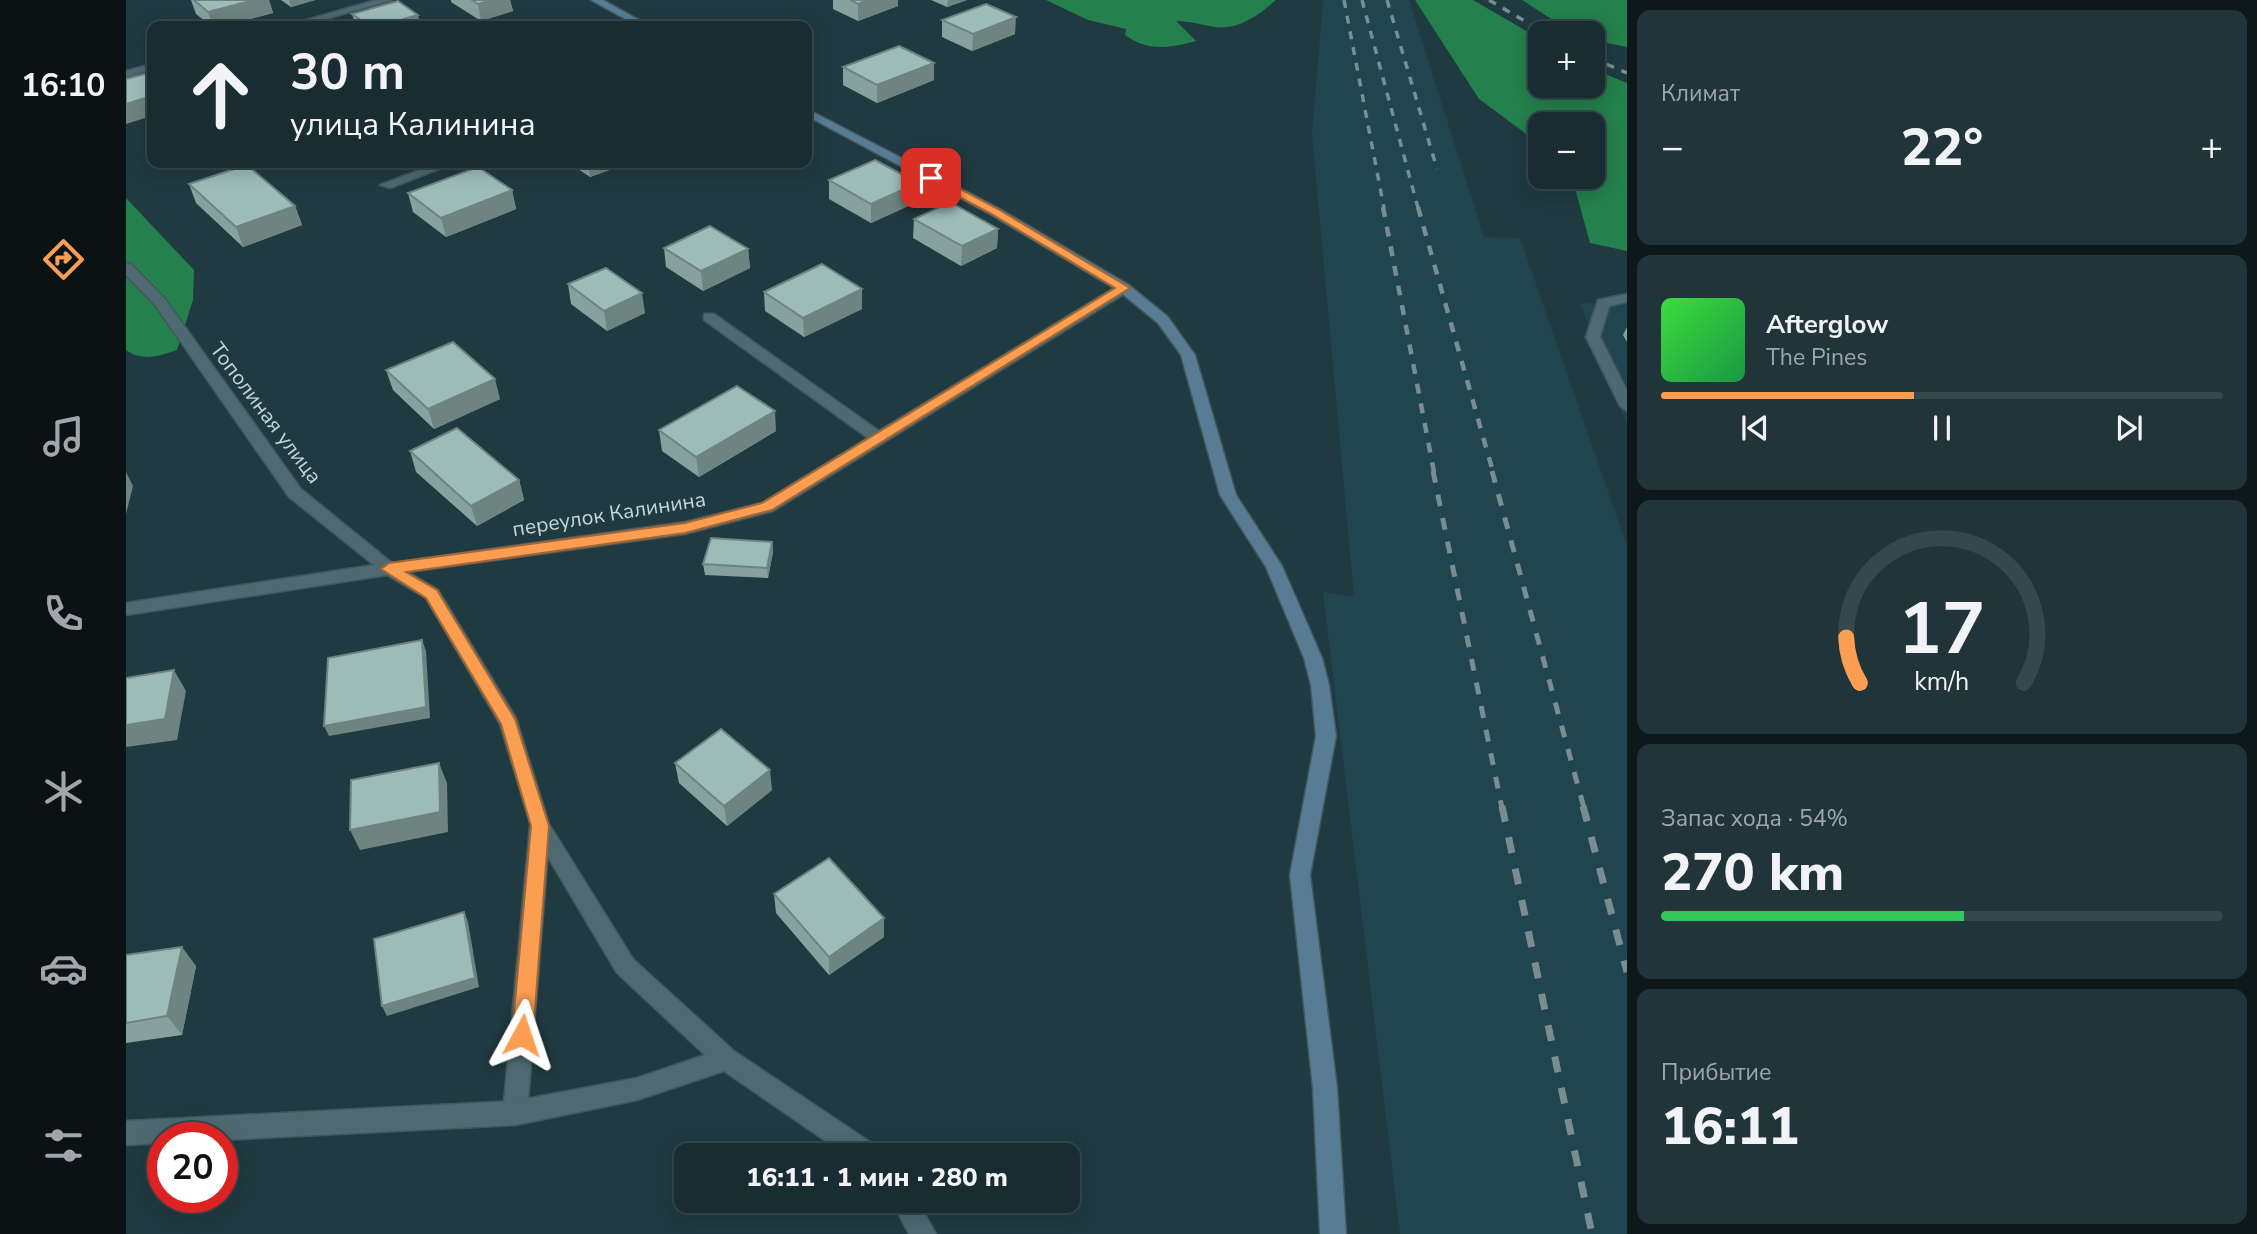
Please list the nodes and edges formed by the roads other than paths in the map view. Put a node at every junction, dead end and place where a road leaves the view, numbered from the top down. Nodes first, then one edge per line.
1 (387, 0) edge
2 (596, 0) edge
3 (309, 21) edge
4 (636, 21) edge
5 (147, 68) edge
6 (126, 74) edge
7 (812, 116) edge
8 (434, 168) edge
9 (386, 185) dead end
10 (126, 267) edge
11 (1124, 288) junction
12 (1627, 298) edge
13 (709, 317) dead end
14 (1627, 407) edge
15 (880, 439) junction
16 (389, 569) junction
17 (126, 609) edge
18 (540, 826) junction
19 (726, 1059) junction
20 (516, 1113) junction
21 (126, 1133) edge
22 (849, 1143) edge
23 (911, 1213) edge
24 (923, 1234) edge
25 (1333, 1234) edge

1 - 3 street
2 - 4 street
5 - 6 street
7 - 11 street
8 - 9 street
10 - 16 street, Тополиная улица
11 - 15 street, переулок Калинина
11 - 25 street
12 - 14 street
13 - 15 street
15 - 16 street, переулок Калинина
16 - 17 street, переулок Калинина
16 - 18 street, Тополиная улица
18 - 19 street
18 - 20 street
19 - 20 street
19 - 22 street
20 - 21 street
23 - 24 street

